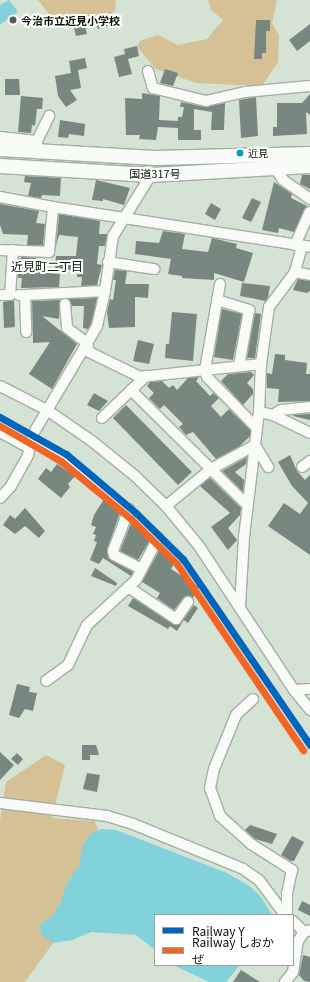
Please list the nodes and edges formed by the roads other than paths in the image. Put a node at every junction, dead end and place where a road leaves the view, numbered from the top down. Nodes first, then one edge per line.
1 (148, 71) dead end
2 (310, 86) edge
3 (49, 116) dead end
4 (0, 137) edge
5 (37, 146) junction
6 (0, 149) edge
7 (310, 154) edge
8 (276, 162) junction
9 (0, 166) edge
10 (310, 166) edge
11 (151, 175) junction
12 (0, 197) edge
13 (310, 199) edge
14 (53, 207) junction
15 (310, 212) edge
16 (124, 216) junction
17 (302, 246) edge
18 (0, 250) edge
19 (14, 250) junction
20 (108, 262) junction
21 (154, 269) dead end
22 (295, 272) junction
23 (310, 275) edge
24 (220, 284) dead end
25 (105, 291) junction
26 (5, 295) edge
27 (25, 295) junction
28 (217, 300) junction
29 (65, 304) dead end
30 (26, 332) dead end
31 (87, 343) junction
32 (261, 364) junction
33 (239, 366) junction
34 (205, 370) junction
35 (146, 376) junction
36 (0, 386) edge
37 (131, 390) junction
38 (310, 407) edge
39 (47, 410) junction
40 (259, 412) junction
41 (273, 414) junction
42 (102, 418) dead end
43 (257, 428) junction
44 (0, 432) edge
45 (310, 433) edge
46 (30, 443) junction
47 (255, 445) junction
48 (268, 467) dead end
49 (211, 469) junction
50 (0, 498) edge
51 (245, 503) dead end
52 (166, 506) junction
53 (128, 510) junction
54 (142, 569) junction
55 (128, 587) junction
56 (188, 602) dead end
57 (240, 607) junction
58 (46, 681) dead end
59 (310, 689) edge
60 (294, 690) junction
61 (253, 699) dead end
62 (310, 710) edge
63 (0, 803) edge
64 (285, 914) edge
65 (286, 914) edge
66 (294, 922) edge
67 (307, 931) edge
68 (294, 966) edge
69 (294, 966) edge
70 (285, 982) edge

1 - 2 street
3 - 5 street
4 - 5 street
5 - 6 highway, 国道317号
5 - 8 highway, 国道317号
7 - 8 highway, 国道317号
8 - 10 highway, 国道317号
8 - 11 highway, 国道317号
8 - 13 street
9 - 11 highway, 国道317号
11 - 16 street
12 - 14 street
14 - 16 street
14 - 19 street
15 - 17 street
16 - 17 street
16 - 20 street
17 - 22 street
18 - 19 street
19 - 26 street
20 - 21 street
20 - 25 street
22 - 23 street
22 - 32 street
24 - 28 street
25 - 27 street
25 - 31 street
26 - 27 street
27 - 30 street
28 - 33 street
28 - 34 street
29 - 31 street
31 - 35 street
31 - 39 street
32 - 33 street
32 - 40 street
33 - 34 street
34 - 35 street
34 - 43 street
35 - 37 street
36 - 39 street
37 - 42 street
37 - 49 street
38 - 41 street
39 - 46 street
39 - 52 street
40 - 41 street
40 - 43 street
41 - 45 street
43 - 47 street
44 - 46 street
46 - 50 street
46 - 53 street
47 - 48 street
47 - 49 street
47 - 57 street
49 - 51 street
49 - 52 street
52 - 57 street
53 - 54 street
53 - 54 street
54 - 55 street
55 - 56 street
55 - 58 street
57 - 60 street
59 - 60 street
60 - 62 street
61 - 65 street
63 - 64 street
66 - 67 street
67 - 69 street
68 - 70 street

